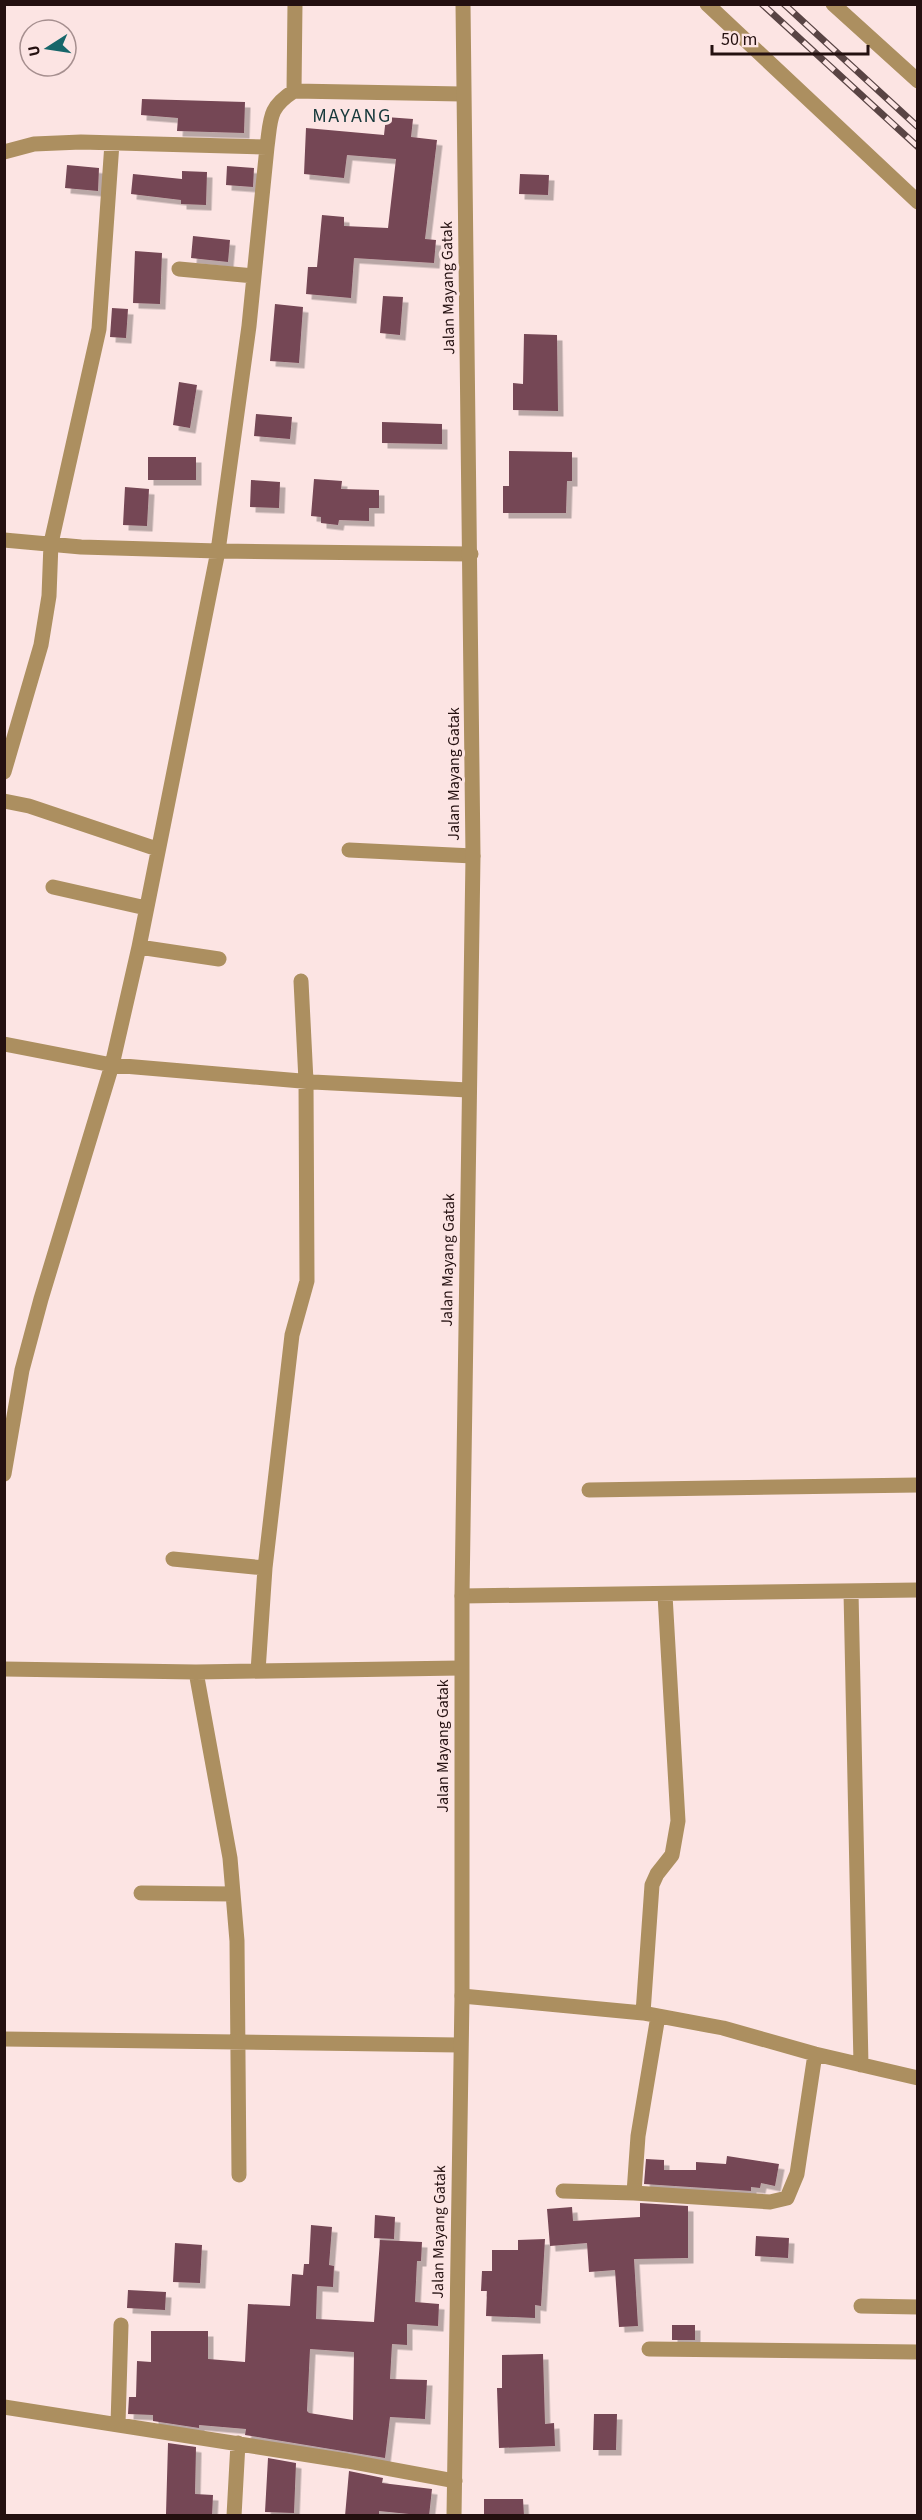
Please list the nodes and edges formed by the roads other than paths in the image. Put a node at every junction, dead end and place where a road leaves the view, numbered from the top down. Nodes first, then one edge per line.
1 (295, 4) edge
2 (463, 4) edge
3 (707, 4) edge
4 (833, 4) edge
5 (918, 81) edge
6 (294, 91) junction
7 (462, 94) junction
8 (112, 143) junction
9 (267, 147) junction
10 (4, 152) edge
11 (918, 202) edge
12 (179, 269) dead end
13 (254, 276) junction
14 (4, 540) edge
15 (51, 543) junction
16 (218, 551) junction
17 (471, 554) junction
18 (4, 772) edge
19 (4, 801) edge
20 (156, 849) junction
21 (349, 850) dead end
22 (473, 856) junction
23 (53, 887) dead end
24 (146, 908) junction
25 (139, 947) junction
26 (219, 959) dead end
27 (301, 981) dead end
28 (4, 1044) edge
29 (112, 1065) junction
30 (306, 1081) junction
31 (468, 1090) junction
32 (4, 1474) edge
33 (918, 1485) edge
34 (589, 1490) dead end
35 (173, 1559) dead end
36 (265, 1568) junction
37 (918, 1590) edge
38 (850, 1592) junction
39 (665, 1595) junction
40 (462, 1596) junction
41 (461, 1668) junction
42 (4, 1669) edge
43 (258, 1671) junction
44 (196, 1672) junction
45 (141, 1893) dead end
46 (233, 1894) junction
47 (462, 1996) junction
48 (651, 2015) junction
49 (4, 2039) edge
50 (237, 2043) junction
51 (459, 2045) junction
52 (815, 2054) junction
53 (861, 2065) junction
54 (918, 2078) edge
55 (238, 2175) dead end
56 (563, 2191) dead end
57 (633, 2193) junction
58 (861, 2306) dead end
59 (918, 2307) edge
60 (121, 2325) dead end
61 (649, 2349) dead end
62 (918, 2352) edge
63 (4, 2407) edge
64 (118, 2424) junction
65 (238, 2443) junction
66 (454, 2481) junction
67 (234, 2516) edge
68 (454, 2516) edge

1 - 6 street
2 - 7 street, Jalan Mayang Gatak
3 - 11 street
4 - 5 street
6 - 7 street
6 - 9 street
7 - 17 street, Jalan Mayang Gatak
8 - 9 street
8 - 10 street
8 - 15 street
9 - 13 street
12 - 13 street
13 - 16 street
14 - 15 street
15 - 16 street
15 - 18 street
16 - 17 street
16 - 20 street
17 - 22 street, Jalan Mayang Gatak
19 - 20 street
20 - 24 street
21 - 22 street
22 - 31 street, Jalan Mayang Gatak
23 - 24 street
24 - 25 street
25 - 26 street
25 - 29 street
27 - 30 street
28 - 29 street
29 - 30 street
29 - 32 street
30 - 31 street
30 - 36 street
31 - 40 street, Jalan Mayang Gatak
33 - 34 street
35 - 36 street
36 - 43 street
37 - 38 street
38 - 39 street
38 - 53 street
39 - 40 street
39 - 48 street
40 - 41 street, Jalan Mayang Gatak
41 - 43 street
41 - 47 street, Jalan Mayang Gatak
42 - 44 street
43 - 44 street
44 - 46 street
45 - 46 street
46 - 50 street
47 - 48 street
47 - 51 street, Jalan Mayang Gatak
48 - 52 street
48 - 57 street
49 - 50 street
50 - 51 street
50 - 55 street
51 - 66 street, Jalan Mayang Gatak
52 - 53 street
52 - 57 street
53 - 54 street
56 - 57 street
58 - 59 street
60 - 64 street
61 - 62 street
63 - 64 street
64 - 65 street
65 - 66 street
65 - 67 street
66 - 68 street, Jalan Mayang Gatak

